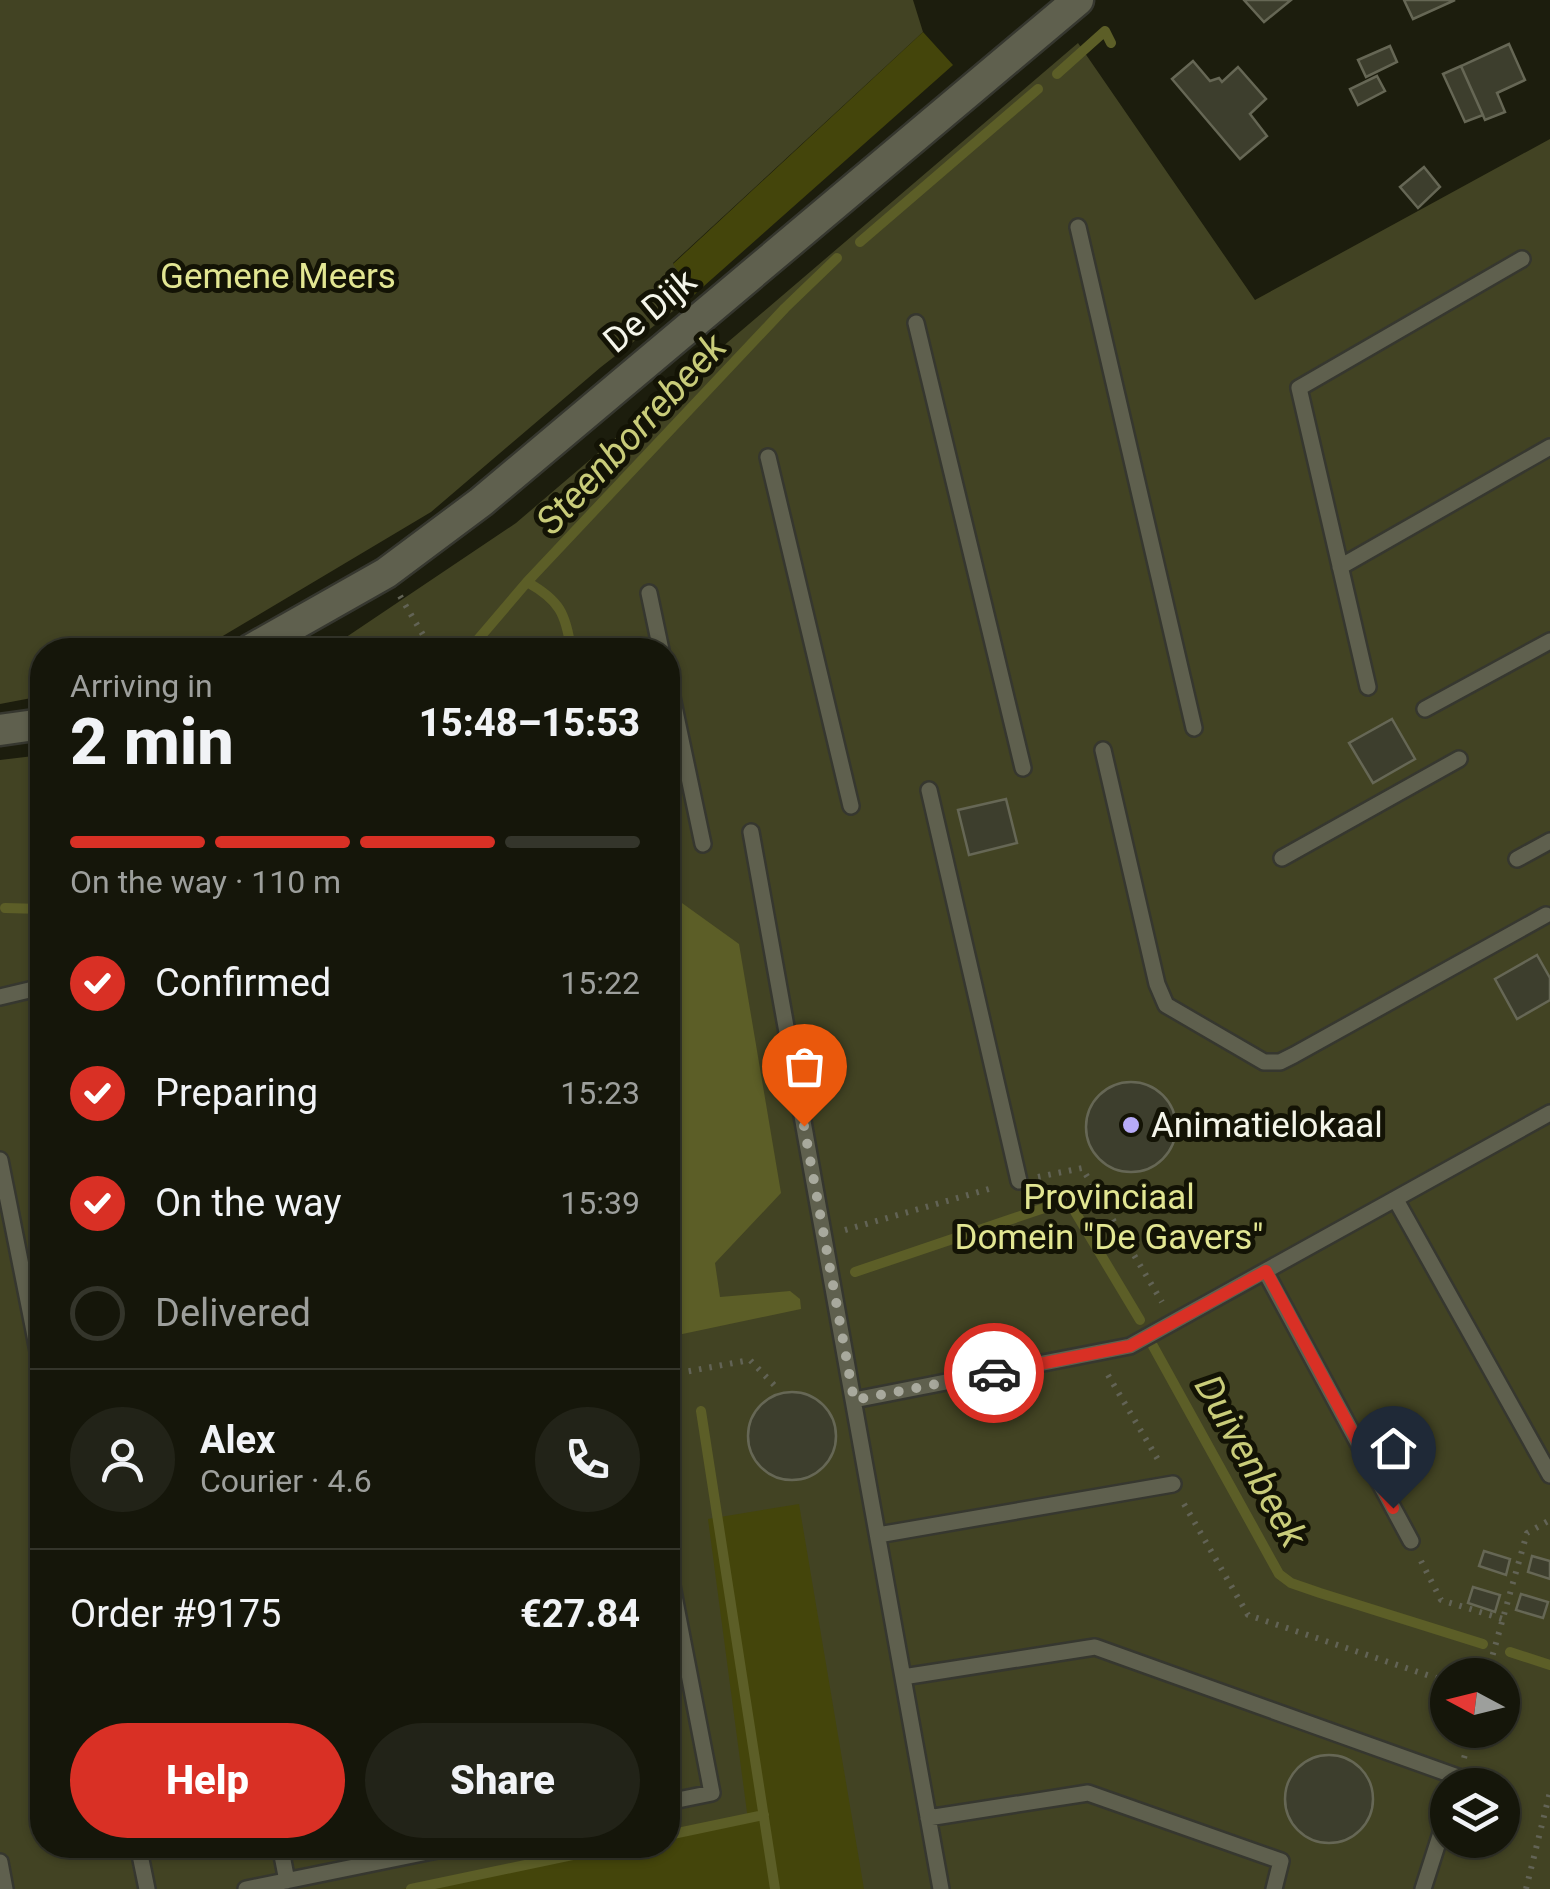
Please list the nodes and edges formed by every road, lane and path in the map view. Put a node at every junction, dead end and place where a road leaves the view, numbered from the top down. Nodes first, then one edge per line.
1 (1078, 0) edge
2 (1078, 227) dead end
3 (1522, 259) dead end
4 (916, 323) dead end
5 (1550, 447) edge
6 (768, 457) dead end
7 (1340, 568) junction
8 (386, 573) junction
9 (649, 593) dead end
10 (271, 638) edge
11 (425, 638) edge
12 (658, 638) edge
13 (1550, 641) edge
14 (1368, 687) dead end
15 (1425, 709) dead end
16 (30, 726) edge
17 (1194, 728) dead end
18 (0, 730) edge
19 (680, 735) edge
20 (1102, 750) dead end
21 (1459, 759) dead end
22 (1023, 768) dead end
23 (929, 790) dead end
24 (852, 806) dead end
25 (751, 832) dead end
26 (1550, 841) edge
27 (703, 844) dead end
28 (1282, 858) dead end
29 (1517, 859) dead end
30 (1546, 915) dead end
31 (30, 990) edge
32 (0, 997) edge
33 (1550, 1113) edge
34 (0, 1160) edge
35 (1019, 1181) junction
36 (1396, 1200) junction
37 (824, 1236) junction
38 (1266, 1271) junction
39 (30, 1311) edge
40 (1173, 1322) junction
41 (1095, 1353) junction
42 (680, 1373) edge
43 (775, 1386) dead end
44 (854, 1400) junction
45 (1550, 1475) edge
46 (1173, 1484) junction
47 (1550, 1520) edge
48 (878, 1535) junction
49 (1411, 1541) joint
50 (1503, 1620) junction
51 (680, 1627) edge
52 (1492, 1658) edge
53 (1430, 1676) edge
54 (903, 1677) junction
55 (1433, 1768) edge
56 (1550, 1792) edge
57 (680, 1800) edge
58 (928, 1818) junction
59 (141, 1858) edge
60 (283, 1858) edge
61 (385, 1858) edge
62 (1433, 1858) edge
63 (0, 1862) edge
64 (287, 1880) junction
65 (5, 1889) edge
66 (147, 1889) edge
67 (246, 1889) edge
68 (941, 1889) edge
69 (1274, 1889) edge
70 (1423, 1889) edge
71 (1526, 1889) edge

1 - 8 street, De Dijk
2 - 17 lane
3 - 7 lane
4 - 22 lane
5 - 7 lane
6 - 24 lane
7 - 14 lane
8 - 10 street, De Dijk
8 - 11 path
9 - 12 lane
13 - 15 lane
16 - 18 street
19 - 27 lane
20 - 30 lane
21 - 28 lane
23 - 35 lane
25 - 37 lane
26 - 29 lane
31 - 32 lane
33 - 36 lane
34 - 39 lane
35 - 37 path
35 - 40 path
36 - 38 lane
36 - 45 lane
37 - 44 lane
38 - 40 lane
38 - 49 lane
40 - 41 lane
41 - 44 lane
41 - 46 path
42 - 43 path
44 - 48 lane
46 - 48 lane
46 - 53 path
47 - 50 path
48 - 54 lane
49 - 50 path
50 - 52 path
51 - 57 lane
54 - 55 lane
54 - 58 lane
56 - 71 path
58 - 68 lane
58 - 69 lane
59 - 66 lane
60 - 64 lane
61 - 64 lane
62 - 70 lane
63 - 65 lane
64 - 67 lane

